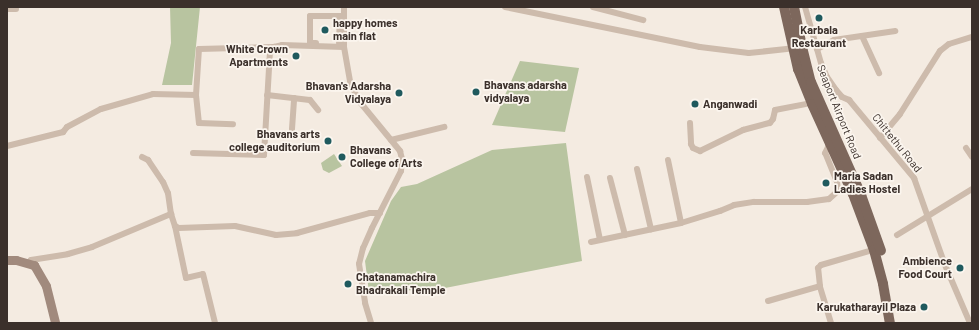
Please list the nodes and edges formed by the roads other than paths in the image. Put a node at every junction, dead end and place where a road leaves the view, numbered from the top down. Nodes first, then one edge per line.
1 (344, 7) edge
2 (505, 7) edge
3 (592, 7) edge
4 (784, 7) edge
5 (794, 7) edge
6 (805, 7) edge
7 (7, 9) edge
8 (16, 9) dead end
9 (643, 20) dead end
10 (895, 31) dead end
11 (862, 36) junction
12 (972, 37) edge
13 (342, 44) junction
14 (274, 47) junction
15 (797, 48) junction
16 (817, 49) junction
17 (879, 73) dead end
18 (196, 95) junction
19 (267, 95) junction
20 (294, 98) junction
21 (805, 104) dead end
22 (318, 110) dead end
23 (690, 123) dead end
24 (233, 124) dead end
25 (444, 127) dead end
26 (292, 129) dead end
27 (880, 138) junction
28 (391, 140) junction
29 (834, 144) junction
30 (7, 146) edge
31 (966, 148) dead end
32 (193, 153) dead end
33 (142, 157) dead end
34 (972, 157) edge
35 (668, 160) dead end
36 (638, 169) dead end
37 (587, 177) dead end
38 (610, 178) dead end
39 (972, 189) edge
40 (380, 213) junction
41 (171, 214) junction
42 (928, 215) junction
43 (681, 223) junction
44 (175, 226) junction
45 (651, 230) junction
46 (625, 235) junction
47 (897, 235) dead end
48 (600, 240) junction
49 (591, 242) dead end
50 (877, 248) junction
51 (7, 260) edge
52 (28, 264) junction
53 (820, 286) junction
54 (768, 301) dead end
55 (893, 321) edge
56 (55, 323) edge
57 (215, 323) edge
58 (371, 323) edge
59 (831, 323) edge
60 (970, 323) edge

1 - 13 street
2 - 15 street
3 - 9 street
4 - 15 main road
5 - 15 main road, Seaport Airport Road
6 - 16 street, Chittethu Road
7 - 8 street
10 - 11 street
11 - 16 street
11 - 17 street
12 - 27 street
13 - 13 street
13 - 14 street
13 - 28 street
14 - 18 street
14 - 19 street
15 - 29 main road, Seaport Airport Road
16 - 27 street, Chittethu Road
18 - 24 street
18 - 30 street
19 - 20 street
19 - 32 street
20 - 22 street
20 - 26 street
21 - 23 street
25 - 28 street
27 - 42 street, Chittethu Road
28 - 40 street
29 - 43 street
29 - 50 main road, Seaport Airport Road
31 - 34 street
33 - 41 street
35 - 43 street
36 - 45 street
37 - 48 street
38 - 46 street
39 - 42 street
40 - 44 street
40 - 58 street
41 - 44 street
41 - 52 street
42 - 47 street
42 - 60 street, Chittethu Road
43 - 45 street
44 - 57 street
45 - 46 street
46 - 48 street
48 - 49 street
50 - 53 street
50 - 55 main road, Seaport Airport Road
51 - 52 main road
52 - 56 main road
53 - 54 street
53 - 59 street

